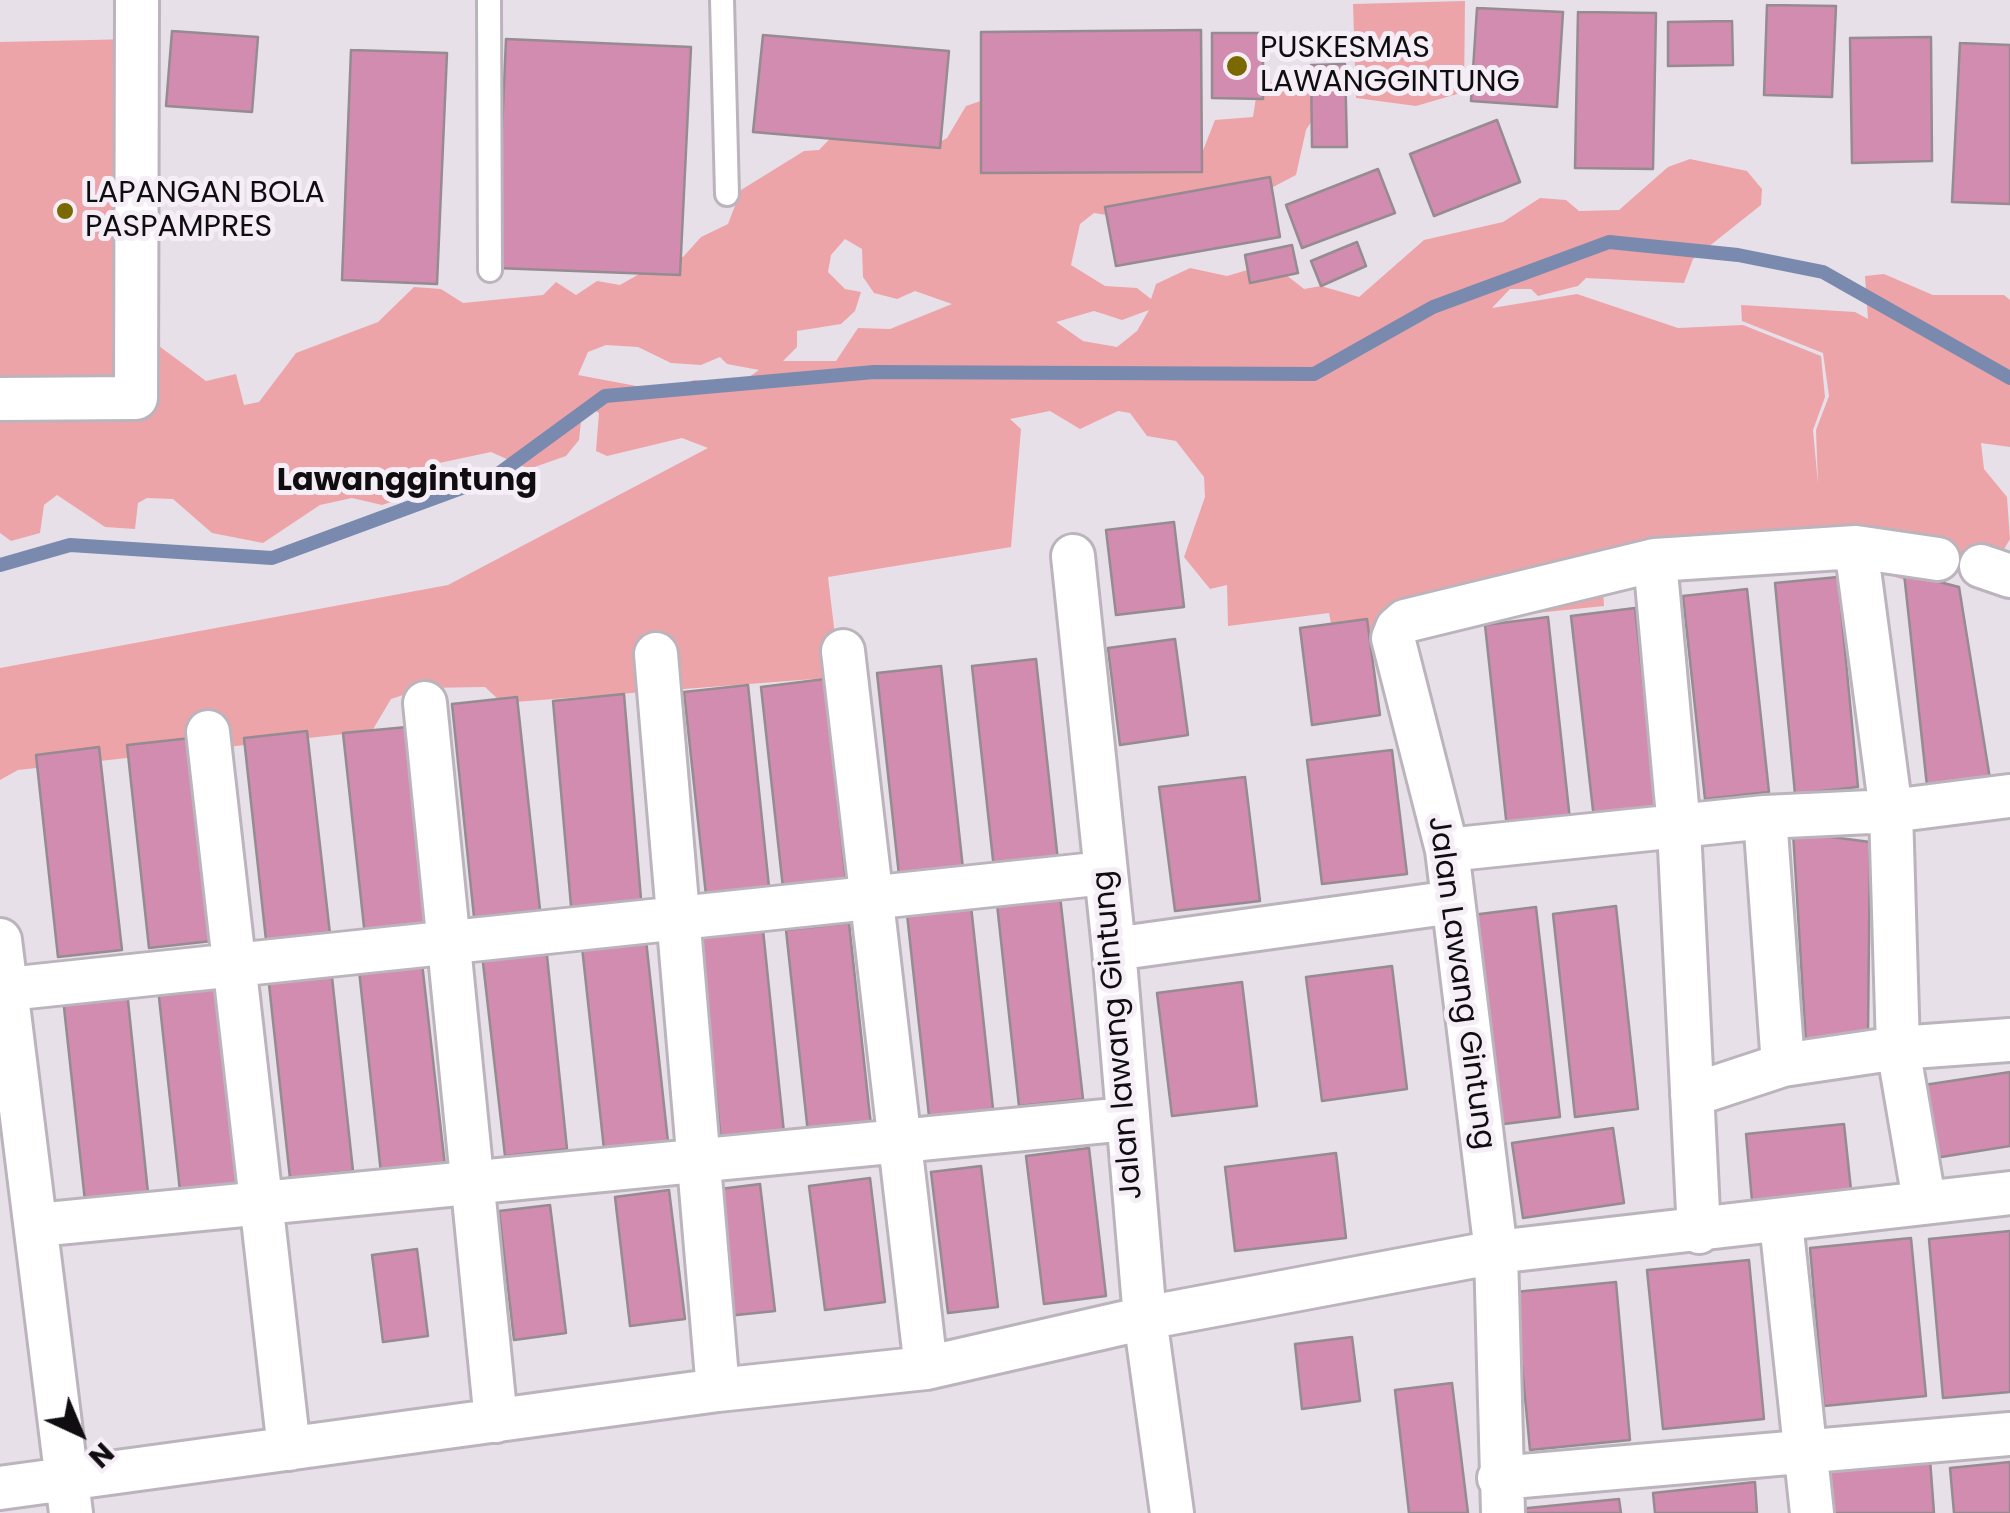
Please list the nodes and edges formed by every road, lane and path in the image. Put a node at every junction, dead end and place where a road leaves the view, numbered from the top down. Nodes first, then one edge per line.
1 (137, 0) edge
2 (489, 0) edge
3 (722, 0) edge
4 (727, 194) dead end
5 (490, 270) dead end
6 (0, 399) edge
7 (1856, 547) junction
8 (1073, 556) dead end
9 (1938, 559) dead end
10 (1656, 560) junction
11 (844, 651) dead end
12 (656, 654) dead end
13 (425, 703) dead end
14 (208, 732) dead end
15 (2008, 796) edge
16 (1891, 812) junction
17 (1764, 817) junction
18 (1679, 828) junction
19 (1447, 850) junction
20 (1105, 873) junction
21 (872, 898) junction
22 (1453, 902) junction
23 (679, 918) junction
24 (0, 940) edge
25 (449, 942) junction
26 (1114, 949) junction
27 (234, 965) junction
28 (8, 989) junction
29 (2010, 1040) edge
30 (1898, 1048) junction
31 (1783, 1065) junction
32 (1692, 1095) junction
33 (1126, 1119) junction
34 (900, 1140) junction
35 (699, 1160) junction
36 (473, 1182) junction
37 (2010, 1193) edge
38 (1924, 1200) junction
39 (261, 1203) junction
40 (1781, 1222) junction
41 (37, 1224) junction
42 (1699, 1232) junction
43 (1496, 1252) junction
44 (1145, 1318) junction
45 (926, 1368) junction
46 (718, 1390) junction
47 (496, 1421) junction
48 (2010, 1434) edge
49 (289, 1449) junction
50 (1806, 1452) junction
51 (0, 1488) edge
52 (1500, 1495) edge
53 (68, 1496) edge
54 (1172, 1513) edge
55 (1812, 1513) edge

1 - 6 street
2 - 5 lane
3 - 4 lane
7 - 9 street, Jalan Lawang Gintung
7 - 10 street, Jalan Lawang Gintung
7 - 16 street
8 - 20 street, Jalan lawang Gintung
10 - 18 street
10 - 19 street, Jalan Lawang Gintung
11 - 21 street
12 - 23 street
13 - 25 street
14 - 27 street
15 - 16 street
16 - 17 street
16 - 30 street
17 - 18 street
17 - 31 street
18 - 19 street
18 - 32 street
19 - 22 street, Jalan Lawang Gintung
20 - 21 street, Jalan Lawang Gintung
20 - 26 street, Jalan lawang Gintung
21 - 23 street, Jalan Lawang Gintung
21 - 34 street
22 - 26 street
22 - 43 street, Jalan Lawang Gintung
23 - 25 street, Jalan Lawang Gintung
23 - 35 street
24 - 28 street
25 - 27 street, Jalan Lawang Gintung
25 - 36 street
26 - 33 street, Jalan lawang Gintung
27 - 28 street, Jalan Lawang Gintung
27 - 39 street
28 - 41 street
29 - 30 street
30 - 31 street
30 - 38 street
31 - 32 street
32 - 42 street
33 - 34 street, Jalan Lawang Gintung
33 - 44 street, Jalan lawang Gintung
34 - 35 street, Jalan Lawang Gintung
34 - 45 street
35 - 36 street, Jalan Lawang Gintung
35 - 46 street
36 - 39 street, Jalan Lawang Gintung
36 - 47 street
37 - 38 street
38 - 40 street
39 - 41 street, Jalan Lawang Gintung
39 - 49 street
40 - 42 street
40 - 50 street
41 - 53 street
42 - 43 street
43 - 44 street
43 - 52 street, Jalan Lawang Gintung
44 - 45 street
44 - 54 street, Jalan lawang Gintung
45 - 46 street
46 - 47 street
47 - 49 street
48 - 50 street, Jalan Lawang Gintung
49 - 53 street
50 - 52 street, Jalan Lawang Gintung
50 - 55 street
51 - 53 street

